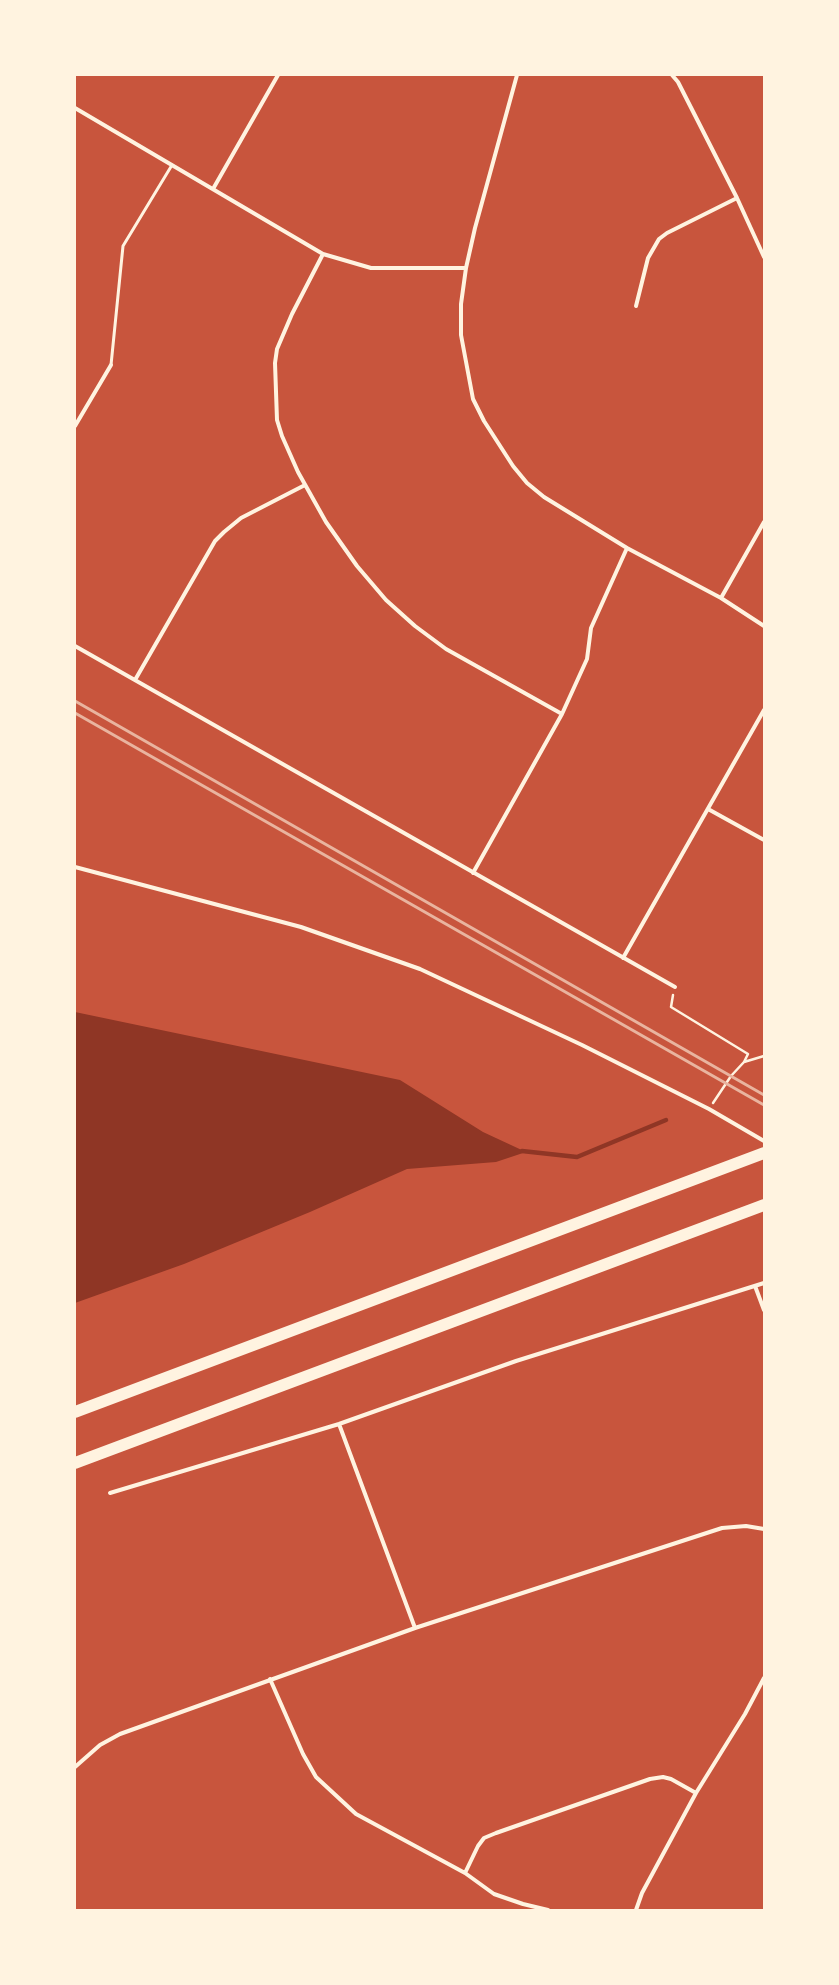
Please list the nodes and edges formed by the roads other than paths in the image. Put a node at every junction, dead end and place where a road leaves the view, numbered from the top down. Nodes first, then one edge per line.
1 (278, 75) edge
2 (517, 75) edge
3 (672, 75) edge
4 (75, 108) edge
5 (172, 165) junction
6 (213, 189) junction
7 (737, 198) junction
8 (323, 254) junction
9 (764, 257) edge
10 (466, 268) junction
11 (636, 306) dead end
12 (111, 365) joint
13 (75, 426) edge
14 (305, 485) junction
15 (764, 522) edge
16 (627, 548) junction
17 (721, 598) junction
18 (764, 626) edge
19 (75, 646) edge
20 (135, 680) junction
21 (764, 710) edge
22 (562, 714) junction
23 (708, 809) junction
24 (764, 840) edge
25 (75, 867) edge
26 (473, 873) junction
27 (623, 958) junction
28 (675, 987) road end
29 (764, 1141) edge
30 (764, 1153) edge
31 (764, 1205) edge
32 (764, 1283) edge
33 (755, 1286) junction
34 (764, 1310) edge
35 (75, 1412) edge
36 (338, 1424) junction
37 (75, 1463) edge
38 (110, 1493) dead end
39 (764, 1529) edge
40 (415, 1628) junction
41 (764, 1678) edge
42 (270, 1679) junction
43 (75, 1767) edge
44 (696, 1792) junction
45 (464, 1873) junction
46 (548, 1910) edge
47 (636, 1910) edge

1 - 6 street
2 - 10 street
3 - 7 street
4 - 5 street
5 - 6 street
5 - 12 lane
6 - 8 street
7 - 9 street
7 - 11 street
8 - 10 street
8 - 14 street
10 - 16 street
12 - 13 street
14 - 20 street
14 - 22 street
15 - 17 street
16 - 17 street
16 - 22 street
17 - 18 street
19 - 20 street
20 - 26 street
21 - 23 street
22 - 26 street
23 - 24 street
23 - 27 street
25 - 29 street
26 - 27 street
27 - 28 street
30 - 35 highway
31 - 37 highway
32 - 33 street
33 - 34 street
33 - 36 street
36 - 38 street
36 - 40 street
39 - 40 street
40 - 42 street
41 - 44 street
42 - 43 street
42 - 45 street
44 - 45 street
44 - 47 street
45 - 46 street

